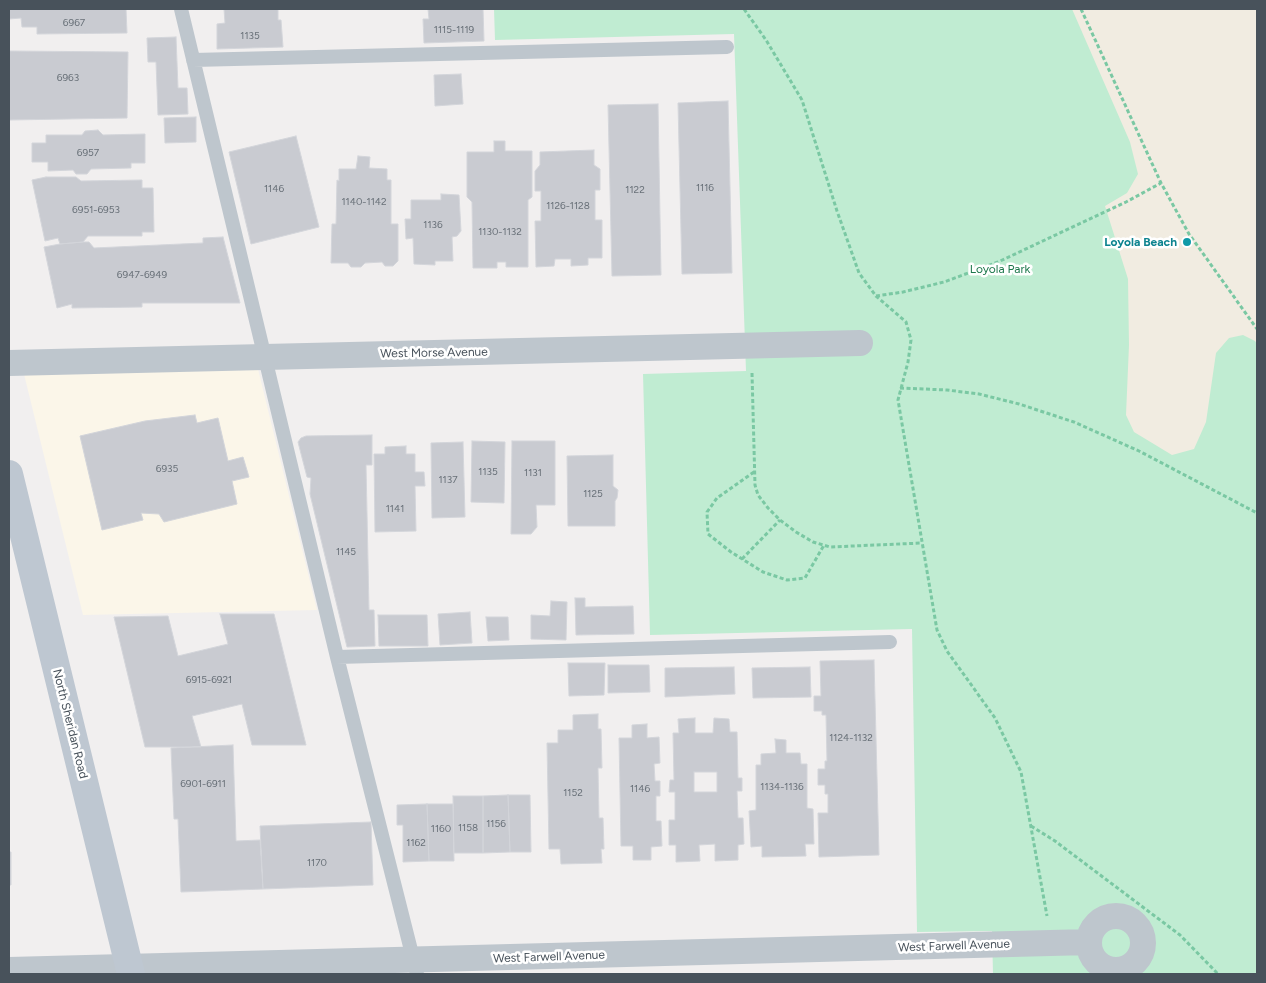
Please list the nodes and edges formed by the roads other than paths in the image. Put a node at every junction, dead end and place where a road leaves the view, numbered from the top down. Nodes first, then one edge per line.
1 (180, 9) edge
2 (727, 47) dead end
3 (194, 60) junction
4 (860, 343) dead end
5 (265, 357) junction
6 (9, 363) edge
7 (9, 474) edge
8 (890, 642) dead end
9 (337, 657) junction
10 (1089, 942) dead end
11 (416, 968) edge
12 (9, 970) edge
13 (130, 971) edge

1 - 3 lane
2 - 3 lane
3 - 5 lane
4 - 5 street, West Morse Avenue
5 - 6 street, West Morse Avenue
5 - 9 lane
7 - 13 main road, North Sheridan Road
8 - 9 lane
9 - 11 lane
10 - 11 street, West Farwell Avenue
11 - 13 street, West Farwell Avenue
12 - 13 street, West Farwell Avenue

